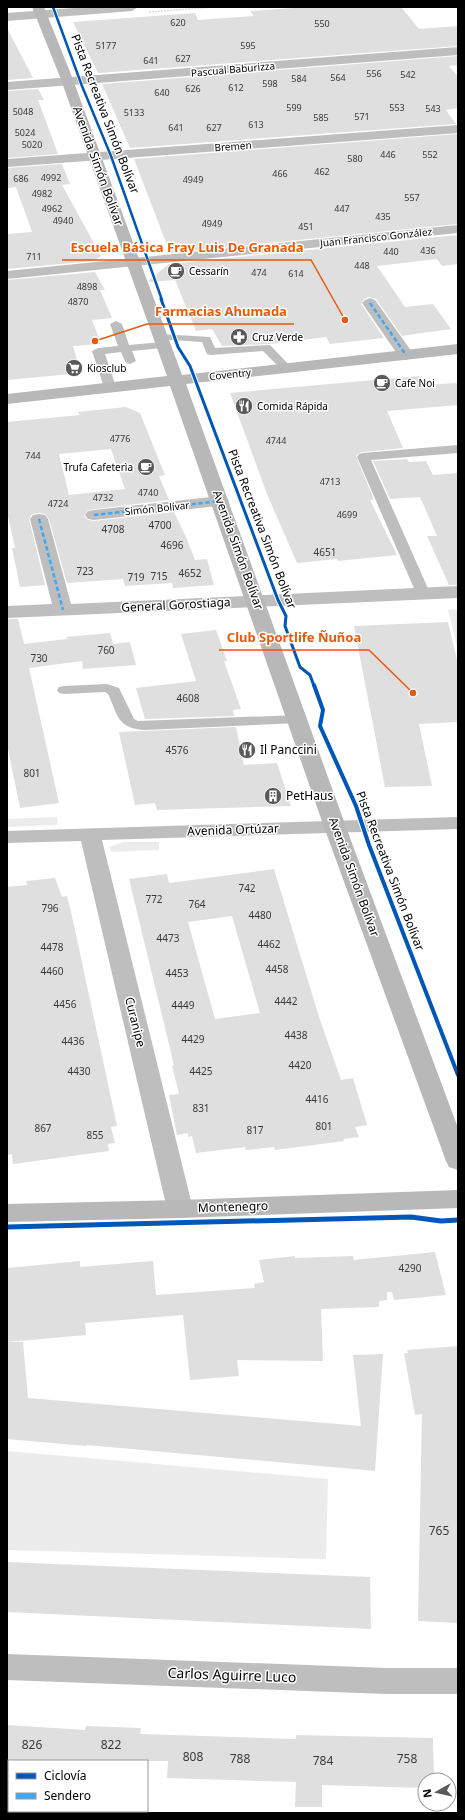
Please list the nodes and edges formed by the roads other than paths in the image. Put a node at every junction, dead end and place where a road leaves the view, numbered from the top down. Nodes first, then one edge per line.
1 (132, 7) edge
2 (39, 11) edge
3 (7, 17) edge
4 (458, 51) edge
5 (67, 82) junction
6 (7, 86) edge
7 (458, 129) edge
8 (94, 157) junction
9 (7, 163) edge
10 (458, 229) edge
11 (132, 262) junction
12 (7, 275) edge
13 (370, 303) dead end
14 (116, 324) dead end
15 (207, 341) junction
16 (162, 345) junction
17 (125, 348) junction
18 (458, 349) edge
19 (406, 355) junction
20 (130, 361) dead end
21 (286, 368) junction
22 (175, 380) junction
23 (110, 387) junction
24 (7, 399) edge
25 (458, 449) edge
26 (220, 501) junction
27 (94, 515) dead end
28 (39, 519) dead end
29 (458, 592) edge
30 (423, 593) junction
31 (256, 601) junction
32 (62, 610) junction
33 (7, 612) edge
34 (64, 690) dead end
35 (298, 719) junction
36 (458, 823) edge
37 (335, 827) junction
38 (90, 835) junction
39 (7, 837) edge
40 (458, 1161) edge
41 (458, 1199) edge
42 (180, 1209) junction
43 (7, 1213) edge
44 (7, 1667) edge
45 (458, 1681) edge

1 - 2 street
2 - 3 street
2 - 5 street, Avenida Simón Bolívar
4 - 5 street, Pascual Baburizza
5 - 6 street, Pascual Baburizza
5 - 8 street, Avenida Simón Bolívar
7 - 8 street, Bremen
8 - 9 street, Bremen
8 - 11 street, Avenida Simón Bolívar
10 - 11 street, Juan Francisco González
11 - 12 street, Juan Francisco González
11 - 16 street, Avenida Simón Bolívar
13 - 19 street
14 - 17 lane
15 - 16 lane
15 - 16 lane
15 - 21 lane
16 - 17 lane
16 - 22 street, Avenida Simón Bolívar
17 - 20 lane
17 - 23 lane
18 - 19 street, Coventry
19 - 21 street, Coventry
21 - 22 street, Coventry
22 - 23 street, Coventry
22 - 26 street, Avenida Simón Bolívar
23 - 24 street, Coventry
25 - 30 lane
26 - 27 street, Simón Bolívar
26 - 31 street, Avenida Simón Bolívar
28 - 32 street
29 - 30 street, General Gorostiaga
30 - 31 street, General Gorostiaga
31 - 32 street, General Gorostiaga
31 - 35 street, Avenida Simón Bolívar
32 - 33 street, General Gorostiaga
34 - 35 lane
35 - 37 street, Avenida Simón Bolívar
36 - 37 street, Avenida Ortúzar
37 - 38 street, Avenida Ortúzar
37 - 40 street, Avenida Simón Bolívar
38 - 39 street, Avenida Ortúzar
38 - 42 street, Curanipe
41 - 42 street, Montenegro
42 - 43 street, Montenegro
44 - 45 street, Carlos Aguirre Luco

